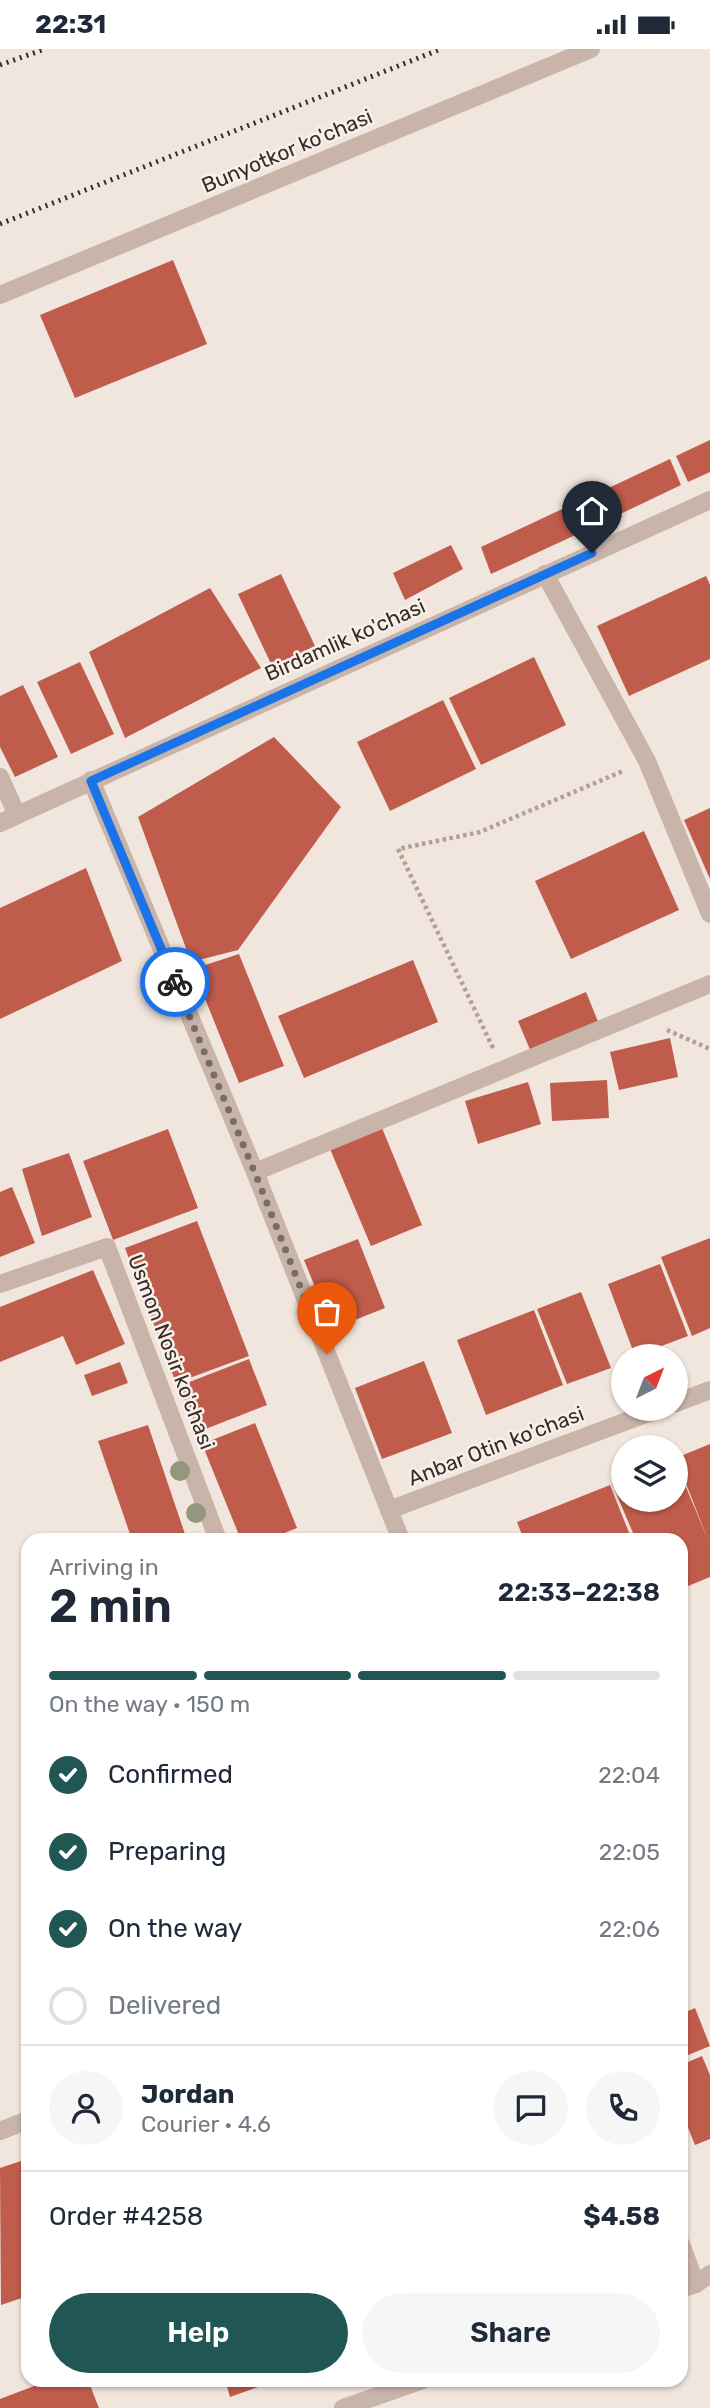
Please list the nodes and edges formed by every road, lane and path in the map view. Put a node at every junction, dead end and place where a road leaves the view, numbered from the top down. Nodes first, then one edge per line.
1 (591, 49) edge
2 (0, 295) edge
3 (710, 500) edge
4 (545, 574) junction
5 (647, 761) junction
6 (0, 777) edge
7 (91, 781) junction
8 (17, 815) junction
9 (0, 823) edge
10 (710, 914) edge
11 (710, 984) edge
12 (634, 1016) junction
13 (710, 1049) edge
14 (504, 1069) junction
15 (255, 1173) junction
16 (0, 1284) edge
17 (710, 1389) edge
18 (688, 1398) edge
19 (627, 1421) edge
20 (389, 1510) junction
21 (215, 1533) edge
22 (398, 1533) edge
23 (21, 2123) edge
24 (0, 2131) edge
25 (688, 2262) edge
26 (696, 2282) edge
27 (403, 2387) edge
28 (344, 2408) edge

1 - 2 street, Bunyotkor ko'chasi
3 - 4 street, Birdamlik ko'chasi
4 - 5 street
4 - 7 street, Birdamlik ko'chasi
5 - 10 street
5 - 14 path
6 - 8 street
7 - 8 street, Birdamlik ko'chasi
7 - 15 street
8 - 9 street, Birdamlik ko'chasi
11 - 12 street
12 - 13 path
12 - 14 street
14 - 15 street
15 - 20 street
16 - 21 street, Usmon Nosir ko'chasi
17 - 18 street
19 - 20 street, Anbar Otin ko'chasi
20 - 22 street
23 - 24 street
25 - 26 street
27 - 28 street

